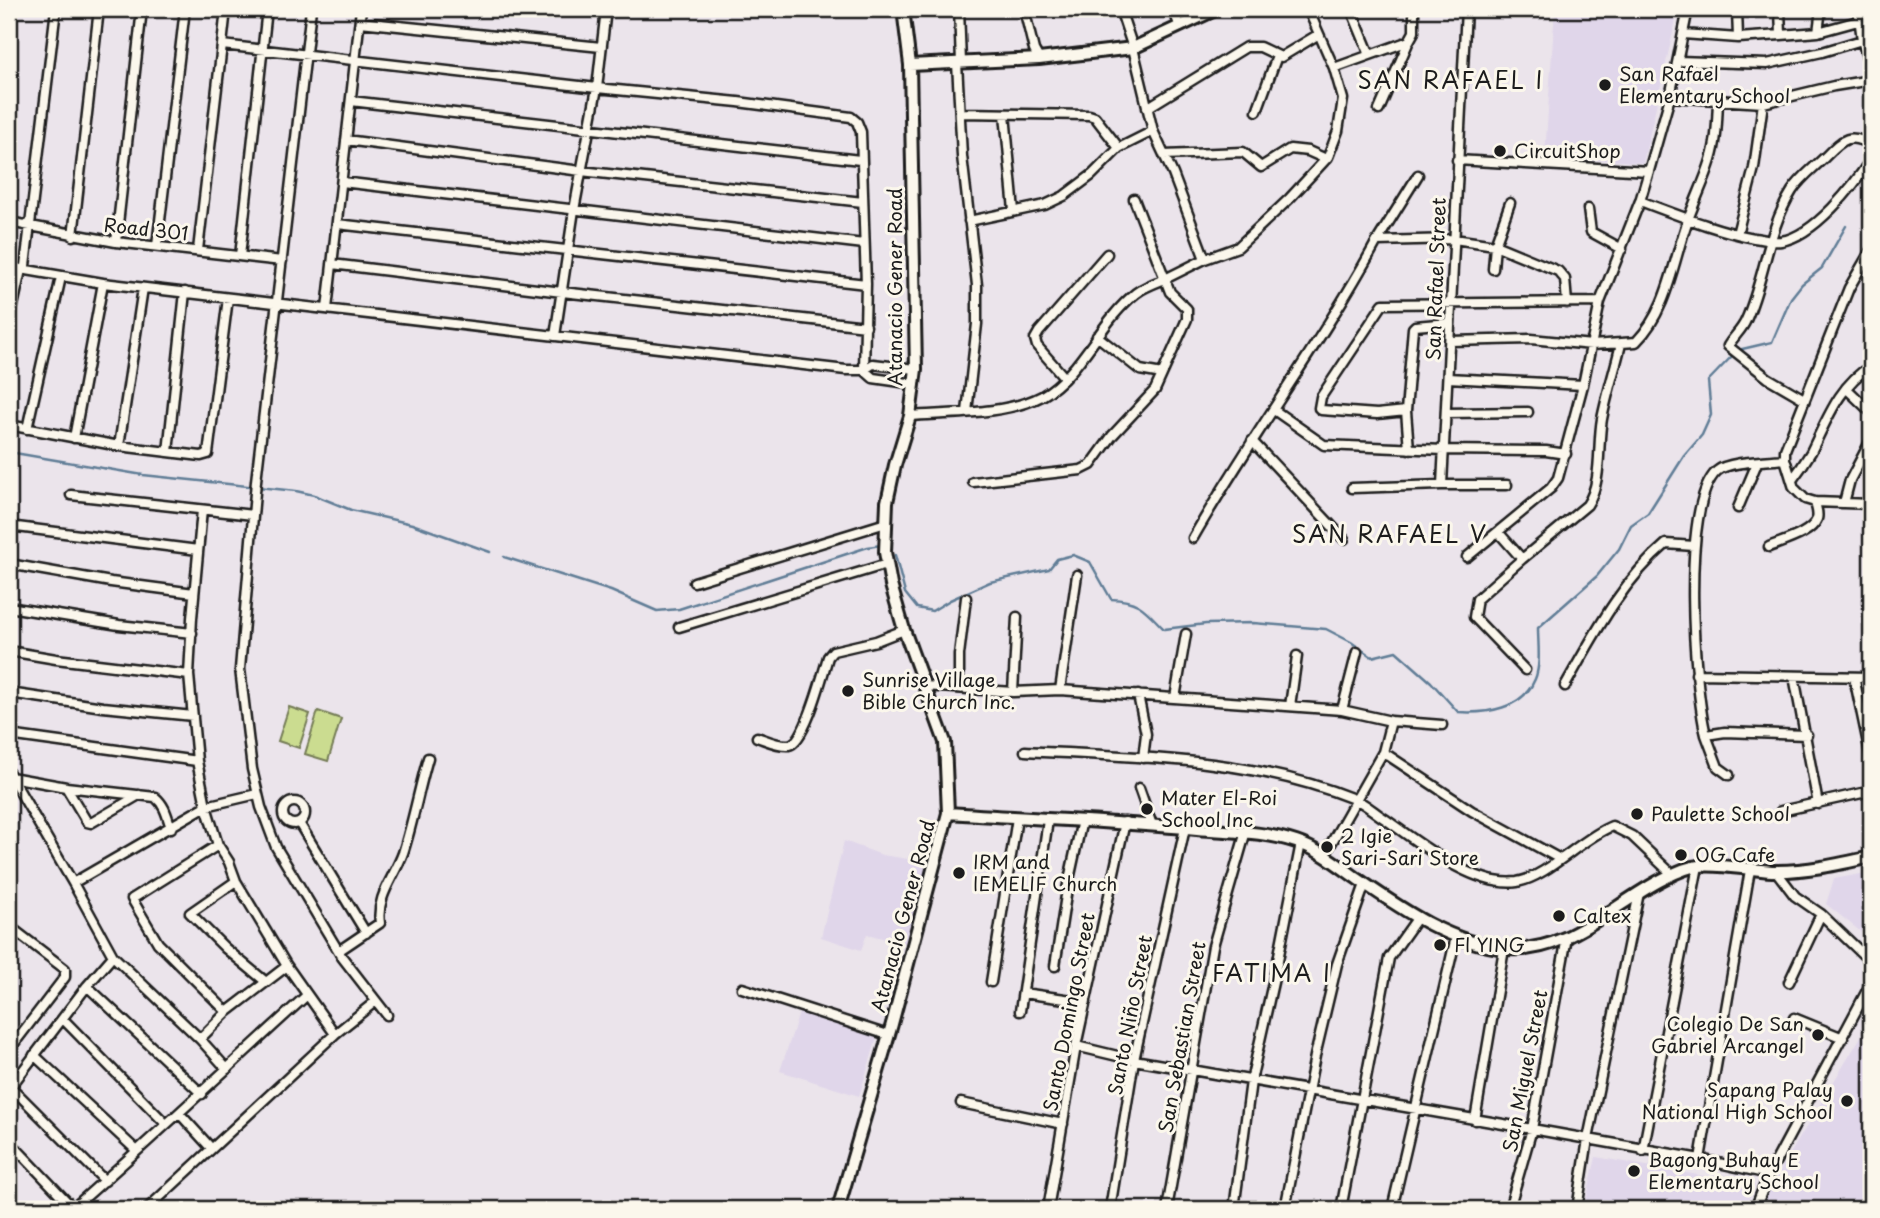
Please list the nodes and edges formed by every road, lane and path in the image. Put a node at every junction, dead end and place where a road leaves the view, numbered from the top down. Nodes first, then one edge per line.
1 (12, 9) edge
2 (56, 9) edge
3 (99, 9) edge
4 (142, 9) edge
5 (185, 9) edge
6 (226, 9) edge
7 (267, 9) edge
8 (311, 9) edge
9 (361, 9) edge
10 (603, 9) edge
11 (903, 9) edge
12 (959, 9) edge
13 (1024, 9) edge
14 (1119, 9) edge
15 (1173, 9) edge
16 (1217, 9) edge
17 (1308, 9) edge
18 (1351, 9) edge
19 (1413, 9) edge
20 (1465, 9) edge
21 (1688, 9) edge
22 (1737, 9) edge
23 (1780, 9) edge
24 (1821, 9) edge
25 (1858, 9) edge
26 (1858, 21) junction
27 (360, 22) junction
28 (1181, 27) junction
29 (1818, 32) junction
30 (1319, 34) junction
31 (1683, 34) junction
32 (1782, 34) junction
33 (9, 38) edge
34 (1738, 38) junction
35 (1409, 40) junction
36 (1862, 40) junction
37 (222, 45) junction
38 (601, 47) junction
39 (1133, 48) junction
40 (263, 49) junction
41 (306, 54) junction
42 (1370, 55) junction
43 (1277, 56) junction
44 (1039, 59) junction
45 (355, 61) junction
46 (1678, 61) junction
47 (959, 63) junction
48 (910, 65) junction
49 (1334, 68) junction
50 (1871, 71) edge
51 (1871, 80) edge
52 (597, 88) junction
53 (1670, 97) junction
54 (351, 101) junction
55 (1718, 101) junction
56 (1763, 103) junction
57 (1147, 108) junction
58 (1379, 110) dead end
59 (1257, 111) dead end
60 (960, 113) junction
61 (1004, 114) junction
62 (589, 128) junction
63 (1153, 131) junction
64 (346, 140) junction
65 (1871, 146) edge
66 (1119, 148) junction
67 (1164, 155) junction
68 (1326, 159) junction
69 (1871, 159) edge
70 (860, 160) junction
71 (1457, 160) junction
72 (581, 171) junction
73 (1649, 171) junction
74 (1418, 175) dead end
75 (341, 183) junction
76 (1134, 199) dead end
77 (1640, 201) junction
78 (863, 202) junction
79 (1510, 203) dead end
80 (1588, 209) dead end
81 (573, 210) junction
82 (1014, 211) junction
83 (1688, 219) junction
84 (969, 221) junction
85 (9, 222) edge
86 (337, 224) junction
87 (31, 227) junction
88 (1737, 234) junction
89 (72, 236) junction
90 (1454, 239) junction
91 (1377, 241) junction
92 (1771, 241) junction
93 (116, 242) junction
94 (864, 244) junction
95 (1495, 245) junction
96 (157, 246) junction
97 (1622, 249) junction
98 (198, 250) junction
99 (1871, 250) edge
100 (569, 251) junction
101 (1107, 254) dead end
102 (240, 256) junction
103 (1205, 259) junction
104 (282, 261) junction
105 (332, 264) junction
106 (9, 267) edge
107 (21, 270) junction
108 (1493, 270) dead end
109 (61, 277) junction
110 (1165, 279) junction
111 (103, 284) junction
112 (866, 284) junction
113 (143, 288) junction
114 (185, 292) junction
115 (562, 292) junction
116 (228, 298) junction
117 (1450, 302) junction
118 (1600, 302) junction
119 (1567, 303) junction
120 (276, 304) junction
121 (327, 309) junction
122 (1450, 323) junction
123 (9, 324) edge
124 (866, 326) junction
125 (555, 336) junction
126 (1097, 336) junction
127 (1450, 341) junction
128 (1621, 344) junction
129 (1592, 345) junction
130 (1871, 366) edge
131 (916, 369) junction
132 (864, 370) junction
133 (1162, 374) junction
134 (1064, 377) junction
135 (1448, 378) junction
136 (915, 384) junction
137 (1583, 385) junction
138 (1846, 388) junction
139 (1804, 399) junction
140 (1274, 410) junction
141 (1406, 411) junction
142 (967, 412) junction
143 (1528, 412) dead end
144 (1871, 412) edge
145 (1446, 413) junction
146 (909, 416) junction
147 (9, 425) edge
148 (27, 429) junction
149 (74, 438) junction
150 (1871, 440) edge
151 (1252, 442) junction
152 (119, 446) junction
153 (1409, 449) junction
154 (1444, 450) junction
155 (168, 452) junction
156 (1566, 453) junction
157 (1785, 459) junction
158 (1758, 463) junction
159 (1793, 480) junction
160 (973, 482) dead end
161 (1442, 485) junction
162 (1507, 485) dead end
163 (1352, 488) dead end
164 (71, 495) dead end
165 (1815, 502) junction
166 (1844, 503) junction
167 (1871, 504) edge
168 (1738, 508) dead end
169 (202, 510) junction
170 (253, 516) junction
171 (886, 523) junction
172 (9, 526) edge
173 (1499, 533) junction
174 (1194, 538) dead end
175 (1344, 539) dead end
176 (1693, 546) junction
177 (1769, 547) dead end
178 (198, 550) junction
179 (1467, 557) dead end
180 (1522, 559) junction
181 (9, 564) edge
182 (887, 564) junction
183 (1077, 575) dead end
184 (694, 582) dead end
185 (194, 593) junction
186 (966, 598) dead end
187 (9, 607) edge
188 (1017, 617) dead end
189 (679, 627) dead end
190 (904, 630) junction
191 (191, 633) junction
192 (1186, 634) dead end
193 (9, 651) edge
194 (1357, 652) dead end
195 (1297, 656) dead end
196 (1525, 670) dead end
197 (1696, 674) junction
198 (189, 675) junction
199 (1794, 676) junction
200 (1854, 677) junction
201 (1871, 677) edge
202 (924, 686) junction
203 (1565, 686) dead end
204 (959, 687) junction
205 (1060, 690) junction
206 (1013, 692) junction
207 (9, 694) edge
208 (1138, 695) junction
209 (1175, 698) junction
210 (1290, 706) junction
211 (1342, 710) junction
212 (193, 716) junction
213 (1391, 721) junction
214 (1442, 725) dead end
215 (9, 735) edge
216 (1706, 735) junction
217 (1807, 735) junction
218 (757, 737) dead end
219 (1025, 751) dead end
220 (1384, 752) junction
221 (428, 758) dead end
222 (1143, 758) junction
223 (1871, 758) edge
224 (197, 761) junction
225 (10, 775) edge
226 (1729, 775) dead end
227 (66, 787) junction
228 (1139, 788) dead end
229 (1871, 791) edge
230 (139, 794) junction
231 (257, 794) junction
232 (1357, 800) junction
233 (1818, 804) junction
234 (206, 807) junction
235 (1781, 811) dead end
236 (948, 813) junction
237 (284, 816) junction
238 (1017, 818) junction
239 (1048, 820) junction
240 (1082, 820) junction
241 (265, 821) junction
242 (1125, 822) junction
243 (299, 823) junction
244 (1152, 825) junction
245 (171, 828) junction
246 (1185, 828) junction
247 (1246, 831) junction
248 (1301, 844) junction
249 (218, 845) junction
250 (1324, 856) junction
251 (1871, 857) edge
252 (1560, 859) junction
253 (1698, 866) junction
254 (1750, 870) junction
255 (1776, 871) junction
256 (1672, 874) junction
257 (236, 881) junction
258 (73, 883) junction
259 (1365, 884) junction
260 (1639, 893) junction
261 (1821, 914) junction
262 (1418, 917) junction
263 (9, 926) edge
264 (366, 933) junction
265 (1456, 937) junction
266 (1567, 937) junction
267 (1504, 949) junction
268 (340, 950) junction
269 (113, 956) junction
270 (1871, 962) edge
271 (287, 966) junction
272 (1055, 966) dead end
273 (266, 982) junction
274 (991, 982) dead end
275 (1789, 982) dead end
276 (1871, 984) edge
277 (87, 986) junction
278 (742, 988) dead end
279 (1023, 993) junction
280 (306, 996) junction
281 (376, 1001) junction
282 (1086, 1002) junction
283 (1020, 1011) dead end
284 (227, 1012) junction
285 (387, 1015) dead end
286 (1794, 1018) dead end
287 (63, 1019) junction
288 (335, 1034) junction
289 (888, 1035) junction
290 (1843, 1038) junction
291 (200, 1039) junction
292 (1076, 1046) junction
293 (9, 1050) edge
294 (34, 1055) junction
295 (1134, 1060) junction
296 (227, 1069) junction
297 (1190, 1070) junction
298 (1251, 1081) junction
299 (9, 1087) edge
300 (1308, 1092) junction
301 (202, 1094) junction
302 (1363, 1100) junction
303 (961, 1103) dead end
304 (1415, 1109) junction
305 (180, 1114) junction
306 (1475, 1119) junction
307 (1063, 1124) junction
308 (166, 1125) junction
309 (1532, 1129) junction
310 (1588, 1139) junction
311 (9, 1141) edge
312 (211, 1149) junction
313 (136, 1150) junction
314 (1643, 1150) junction
315 (1700, 1159) junction
316 (1769, 1174) junction
317 (105, 1181) junction
318 (73, 1209) edge
319 (147, 1209) edge
320 (838, 1209) edge
321 (1048, 1209) edge
322 (1110, 1209) edge
323 (1167, 1209) edge
324 (1234, 1209) edge
325 (1285, 1209) edge
326 (1341, 1209) edge
327 (1392, 1209) edge
328 (1509, 1209) edge
329 (1577, 1209) edge
330 (1755, 1209) edge

1 - 33 street
2 - 87 street
3 - 89 street
4 - 93 street
5 - 96 street
6 - 37 street
7 - 40 street
8 - 41 street
9 - 27 street
10 - 38 street
11 - 48 main road, Atanacio Gener Road
12 - 47 street
13 - 44 street
14 - 39 street
15 - 28 street
16 - 28 main road
17 - 30 street
18 - 42 street
19 - 35 street
20 - 71 street, San Rafael Street
21 - 31 street
22 - 34 street
23 - 32 street
24 - 29 street
25 - 26 street
26 - 29 street
26 - 36 street
27 - 38 street
27 - 45 street
28 - 39 main road
29 - 32 street
30 - 43 street
30 - 49 street
31 - 34 street
31 - 46 street
32 - 34 street
35 - 42 street
35 - 58 street
36 - 46 street
36 - 50 street
37 - 40 street
37 - 98 street
38 - 52 street
39 - 44 main road
39 - 57 street
40 - 41 street
40 - 102 street
41 - 45 street
41 - 104 street
42 - 49 street
43 - 57 street
43 - 59 street
44 - 47 main road
45 - 52 street
45 - 54 street
46 - 53 street
47 - 48 main road
47 - 60 street
48 - 131 main road, Atanacio Gener Road
49 - 68 street
51 - 56 street
52 - 62 street
52 - 70 street
53 - 55 street
53 - 73 street
54 - 62 street
54 - 64 street
55 - 56 street
55 - 83 street
56 - 88 street
57 - 63 street
60 - 61 street
60 - 84 street
61 - 66 street
61 - 82 street
62 - 70 street
62 - 72 street
63 - 66 street
63 - 67 street
64 - 72 street
64 - 75 street
65 - 92 street
66 - 82 street
67 - 68 street
67 - 103 street
68 - 103 street
69 - 92 street
70 - 78 street
71 - 73 street
71 - 90 street, San Rafael Street
72 - 78 street
72 - 81 street
73 - 77 street
74 - 91 street
75 - 81 street
75 - 86 street
76 - 110 street
77 - 83 street
77 - 97 street
78 - 94 street
79 - 95 street
80 - 97 street
81 - 94 street
81 - 100 street
82 - 84 street
83 - 88 street
83 - 128 street
84 - 142 street
85 - 87 street, Road 301
86 - 100 street
86 - 105 street
87 - 89 street, Road 301
87 - 107 street
88 - 92 street
89 - 93 street, Road 301
90 - 91 street
90 - 95 street
90 - 117 street, San Rafael Street
91 - 140 street
92 - 139 street
93 - 96 street, Road 301
94 - 112 street
95 - 108 street
95 - 119 street
96 - 98 street, Road 301
97 - 118 street
98 - 102 street, Road 301
99 - 139 street
100 - 112 street
100 - 115 street
101 - 134 street
102 - 104 street, Road 301
103 - 110 street
104 - 120 street
105 - 115 street
105 - 121 street
106 - 107 street
107 - 109 street
107 - 123 street
109 - 111 street
109 - 148 street
110 - 126 street
110 - 133 street
111 - 113 street
111 - 149 street
112 - 124 street
113 - 114 street
113 - 152 street
114 - 116 street
114 - 155 street
115 - 124 street
115 - 125 street
116 - 120 street
116 - 155 street
117 - 119 street
117 - 122 street, San Rafael Street
117 - 141 street
118 - 119 street
118 - 129 street
120 - 121 street
120 - 170 street
121 - 125 street
122 - 127 street, San Rafael Street
122 - 141 street
124 - 132 street
125 - 132 street
126 - 133 street
126 - 134 street
127 - 129 street
127 - 135 street, San Rafael Street
128 - 129 street
128 - 180 street
129 - 137 street
130 - 138 street
131 - 132 street
131 - 136 main road, Atanacio Gener Road
132 - 136 street
133 - 160 street
134 - 142 street
135 - 137 street
135 - 145 street, San Rafael Street
136 - 146 main road, Atanacio Gener Road
137 - 156 street
138 - 144 street
138 - 159 street
139 - 157 street
140 - 151 street
140 - 153 street
141 - 153 street
142 - 146 street
143 - 145 street
145 - 154 street, San Rafael Street
146 - 171 main road, Atanacio Gener Road
147 - 148 street
148 - 149 street
149 - 152 street
150 - 166 street
151 - 174 street
151 - 175 street
152 - 155 street
153 - 154 street
154 - 156 street
154 - 161 street, San Rafael Street
156 - 173 street
157 - 158 street
157 - 159 street
158 - 168 street
158 - 176 street
159 - 165 street
161 - 162 street
161 - 163 street
164 - 169 street
165 - 166 street
165 - 177 street
166 - 167 street
169 - 170 street
169 - 178 street
170 - 231 street
171 - 182 main road, Atanacio Gener Road
171 - 184 street
172 - 178 street
173 - 179 street
173 - 180 street
176 - 197 street
176 - 203 street
178 - 185 street
180 - 196 street
181 - 185 street
182 - 189 street
182 - 190 main road, Atanacio Gener Road
183 - 205 street
185 - 191 street
186 - 204 street
187 - 191 street
188 - 206 street
190 - 202 main road, Atanacio Gener Road
190 - 218 street
191 - 198 street
192 - 209 street
193 - 198 street
194 - 211 street
195 - 210 street
197 - 199 street
197 - 216 street
198 - 212 street
199 - 200 street
199 - 217 street
200 - 201 street
200 - 223 street
202 - 204 street
202 - 236 main road, Atanacio Gener Road
204 - 206 street
205 - 206 street
205 - 208 street
207 - 212 street
208 - 209 street
208 - 222 street
209 - 210 street
210 - 211 street
211 - 213 street
212 - 224 street
213 - 214 street
213 - 220 street
215 - 224 street
216 - 217 street
216 - 226 street
217 - 233 street
219 - 222 street
220 - 232 street
220 - 252 street
221 - 264 street
222 - 232 street
224 - 234 street
225 - 227 street
225 - 258 street
227 - 230 street
227 - 230 street
228 - 244 street
229 - 233 street
230 - 245 street
231 - 234 street
231 - 241 street
232 - 250 street
232 - 252 street
233 - 235 street
234 - 245 street
234 - 249 street
236 - 238 main road
236 - 289 main road, Atanacio Gener Road
237 - 241 street
237 - 243 street
237 - 243 street
238 - 239 main road
238 - 274 street
239 - 240 main road
239 - 279 street
240 - 242 main road
240 - 272 street
241 - 268 street
242 - 244 main road
242 - 282 street, Santo Domingo Street
243 - 264 street
244 - 246 main road
245 - 258 street
246 - 247 main road
246 - 295 street, Santo Niño Street
247 - 248 main road
247 - 297 street, San Sebastian Street
248 - 250 main road
248 - 298 street
249 - 257 street
249 - 284 street
250 - 259 main road
251 - 255 main road
252 - 256 street
253 - 254 main road
253 - 256 main road
253 - 314 street
254 - 255 main road
254 - 315 street
255 - 261 street
256 - 260 main road
257 - 271 street
257 - 273 street
258 - 269 street
259 - 262 main road
259 - 300 street
260 - 266 main road
260 - 310 street
261 - 270 street
261 - 275 street
262 - 265 main road
262 - 302 street
263 - 293 street
264 - 268 street
265 - 267 main road
265 - 304 street
266 - 267 main road
266 - 309 street, San Miguel Street
267 - 306 street
268 - 281 street
269 - 277 street
269 - 291 street
271 - 273 street
271 - 280 street
273 - 284 street
276 - 290 street
277 - 287 street
277 - 301 street
278 - 289 street
279 - 282 street
279 - 283 street
280 - 288 street
280 - 296 street
281 - 285 street
281 - 288 street
282 - 292 street, Santo Domingo Street
284 - 291 street
286 - 290 street
287 - 294 street
287 - 308 street
288 - 312 street
289 - 320 main road, Atanacio Gener Road
290 - 316 street
291 - 296 street
292 - 295 street
292 - 307 street, Santo Domingo Street
294 - 299 street
294 - 313 street
295 - 297 street
295 - 322 street, Santo Niño Street
296 - 301 street
297 - 298 street
297 - 323 street, San Sebastian Street
298 - 300 street
298 - 324 street
299 - 317 street
300 - 302 street
300 - 325 street
301 - 305 street
302 - 304 street
302 - 326 street
303 - 307 street
304 - 306 street
304 - 327 street
305 - 308 street
305 - 312 street
306 - 309 street
307 - 321 street, Santo Domingo Street
308 - 313 street
309 - 310 street
309 - 328 street, San Miguel Street
310 - 314 street
310 - 329 street
311 - 318 street
312 - 319 street
313 - 317 street
314 - 315 street
315 - 316 street
316 - 330 street
317 - 318 street

